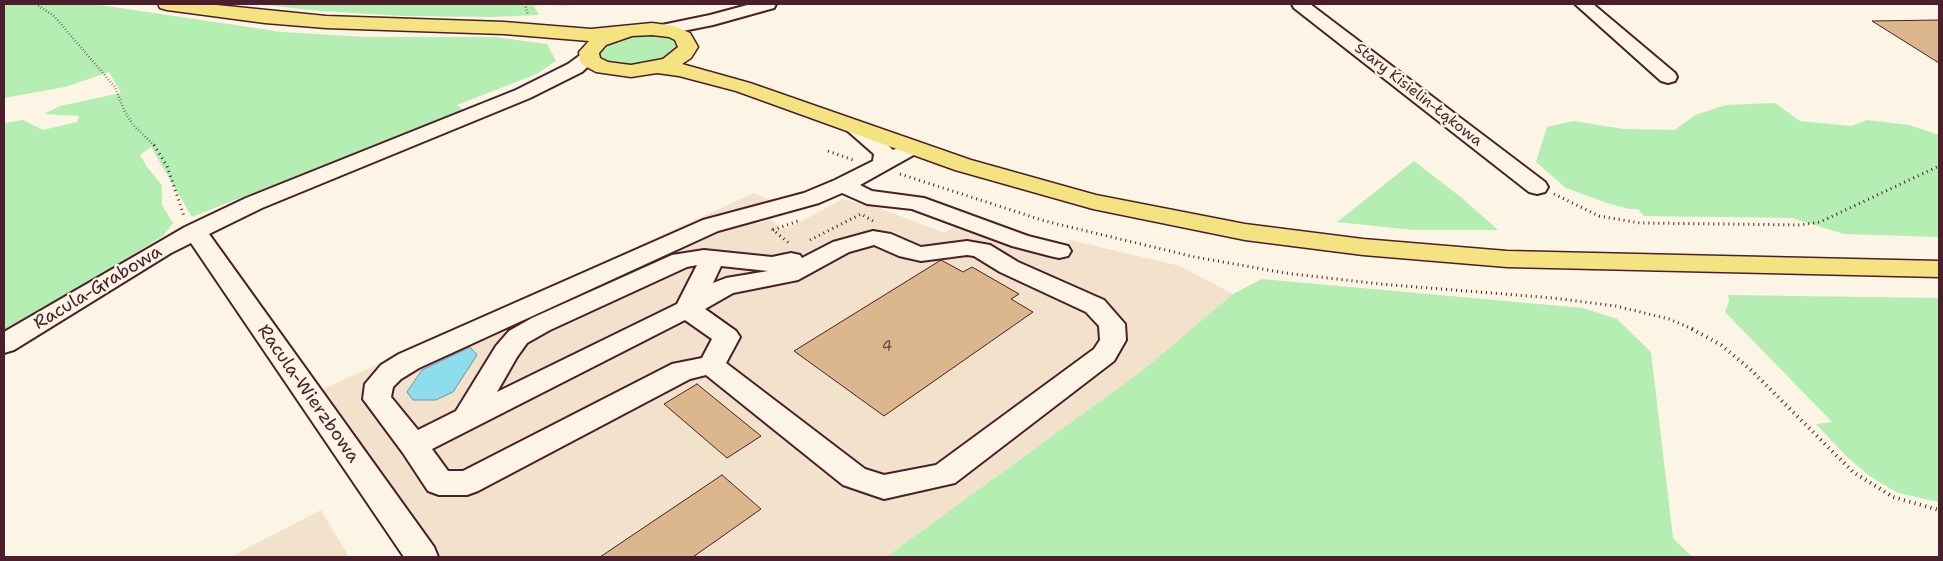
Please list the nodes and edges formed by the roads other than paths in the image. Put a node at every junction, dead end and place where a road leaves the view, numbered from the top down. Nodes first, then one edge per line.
1 (166, 4) edge
2 (768, 4) edge
3 (1300, 4) edge
4 (1583, 4) edge
5 (741, 13) junction
6 (663, 30) junction
7 (543, 32) junction
8 (616, 34) junction
9 (686, 48) junction
10 (590, 52) junction
11 (657, 67) junction
12 (611, 70) junction
13 (1668, 77) dead end
14 (743, 87) junction
15 (523, 94) junction
16 (852, 126) junction
17 (912, 148) junction
18 (880, 166) junction
19 (843, 185) junction
20 (1537, 187) road end
21 (812, 198) junction
22 (193, 232) junction
23 (679, 239) junction
24 (841, 247) junction
25 (1059, 251) dead end
26 (713, 258) junction
27 (1939, 269) edge
28 (687, 309) junction
29 (4, 344) edge
30 (711, 365) junction
31 (467, 418) junction
32 (414, 445) junction
33 (422, 557) edge

1 - 7 main road
2 - 5 street
3 - 20 street, Stary Kisielin-Łąkowa
4 - 13 street
5 - 6 street
5 - 9 street
6 - 8 main road
6 - 9 main road
7 - 8 main road
7 - 10 main road
8 - 10 main road
9 - 11 main road
9 - 14 main road
10 - 12 main road
10 - 15 street
11 - 12 main road
11 - 14 main road
12 - 15 street
14 - 16 main road
15 - 22 street, Racula-Grabowa
16 - 17 main road
16 - 18 street
17 - 18 street
17 - 27 main road
18 - 19 street
19 - 21 street
19 - 25 street
21 - 23 street
21 - 23 street
22 - 29 street, Racula-Grabowa
22 - 33 street, Racula-Wierzbowa
23 - 32 street
24 - 26 street
24 - 28 street
24 - 30 street
26 - 28 street
26 - 31 street
28 - 30 street
28 - 31 street
30 - 32 street
31 - 32 street

